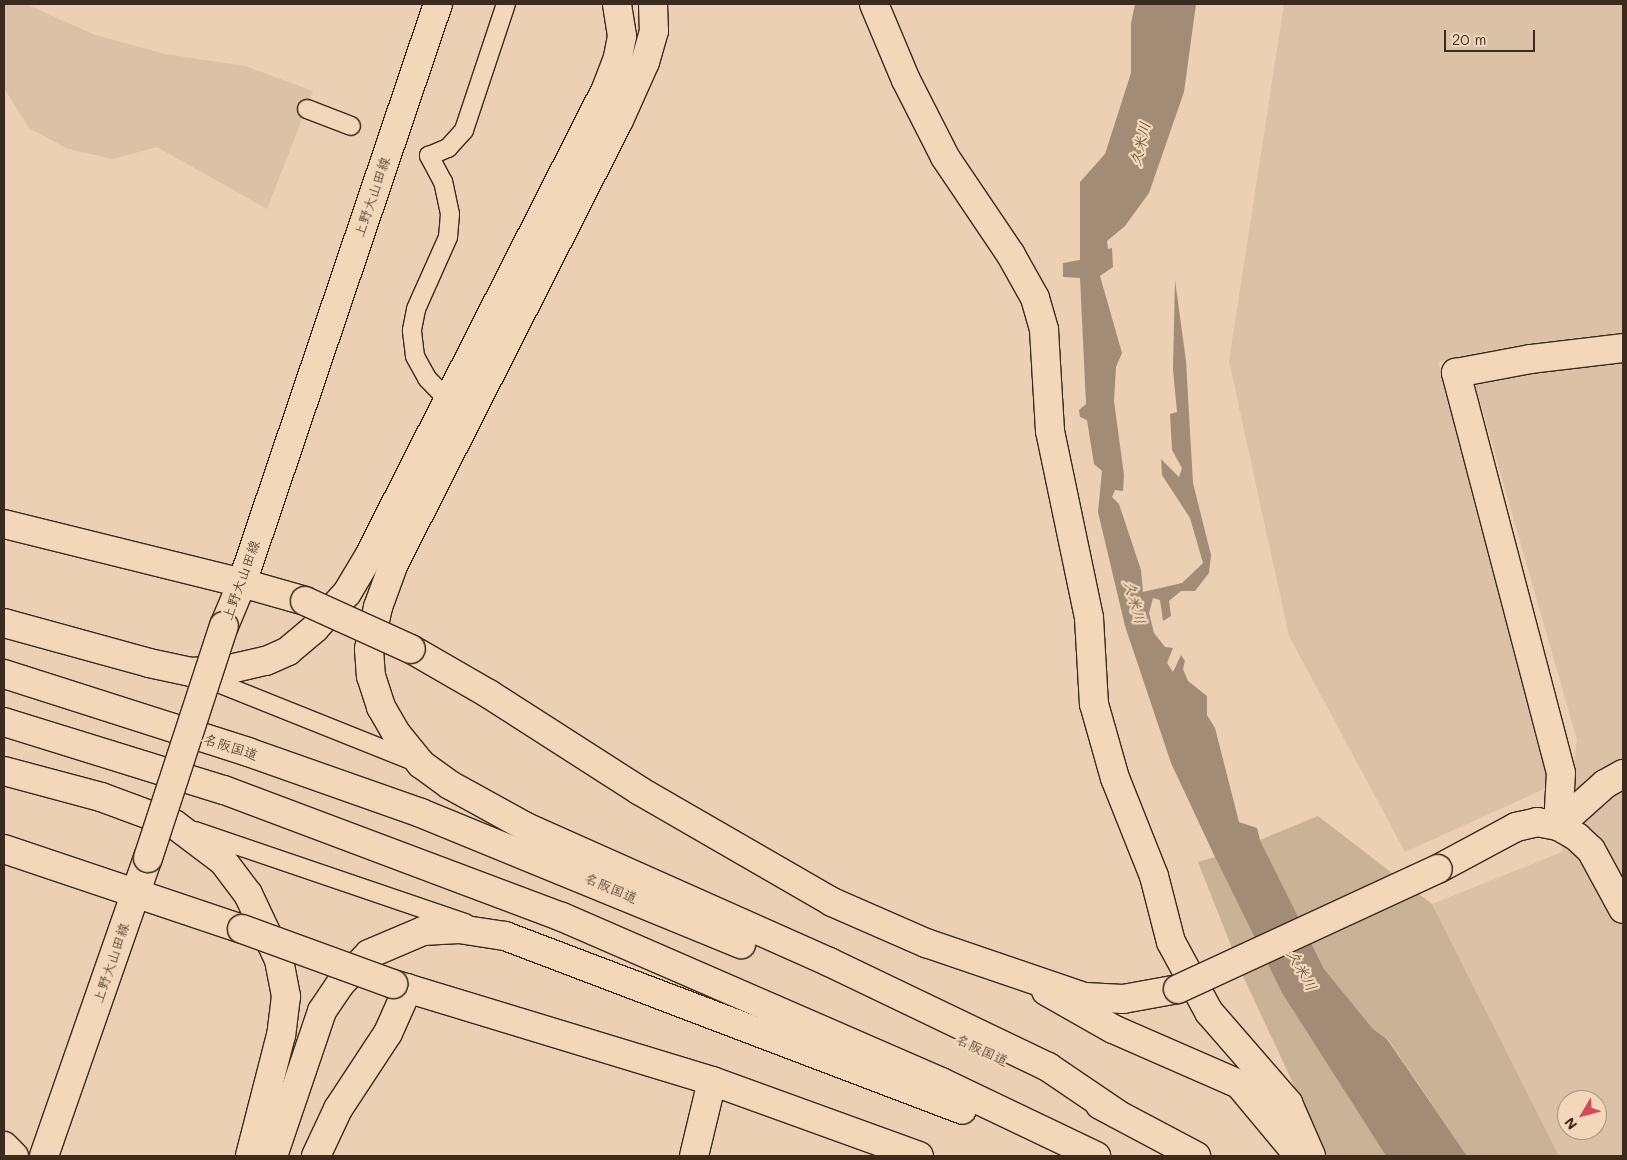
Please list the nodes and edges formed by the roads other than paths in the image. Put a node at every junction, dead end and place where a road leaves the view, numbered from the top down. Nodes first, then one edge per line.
1 (438, 4) edge
2 (506, 4) edge
3 (617, 4) edge
4 (652, 4) edge
5 (874, 4) edge
6 (307, 109) dead end
7 (351, 126) dead end
8 (1623, 348) edge
9 (448, 400) junction
10 (4, 524) edge
11 (242, 583) junction
12 (4, 623) edge
13 (191, 672) junction
14 (4, 674) edge
15 (4, 722) edge
16 (421, 764) junction
17 (4, 771) edge
18 (1623, 774) edge
19 (174, 824) junction
20 (1558, 826) junction
21 (4, 850) edge
22 (134, 894) junction
23 (1623, 909) edge
24 (505, 936) junction
25 (1023, 978) junction
26 (400, 986) junction
27 (712, 1081) junction
28 (1116, 1113) junction
29 (4, 1146) edge
30 (14, 1156) edge
31 (44, 1156) edge
32 (250, 1156) edge
33 (274, 1156) edge
34 (316, 1156) edge
35 (694, 1156) edge
36 (919, 1156) edge
37 (1086, 1156) edge
38 (1096, 1156) edge
39 (1196, 1156) edge
40 (1300, 1156) edge
41 (1311, 1156) edge

1 - 11 main road, 上野大山田線
2 - 9 lane
3 - 9 main road
4 - 16 main road
5 - 41 main road
6 - 7 lane
8 - 20 main road
9 - 13 main road
10 - 11 main road
11 - 22 main road, 上野大山田線, bridge
11 - 25 main road, bridge
12 - 13 main road
13 - 16 lane
14 - 28 main road, 名阪国道
15 - 38 main road
16 - 28 main road
17 - 19 main road
18 - 20 main road
19 - 24 lane
19 - 32 main road
20 - 23 main road
20 - 25 main road, bridge
21 - 22 main road
22 - 26 main road, bridge
22 - 31 main road, 上野大山田線
24 - 33 main road
24 - 37 main road
25 - 40 main road
26 - 27 main road
26 - 34 main road
27 - 35 main road
27 - 36 main road
28 - 39 main road, 名阪国道
29 - 30 main road

